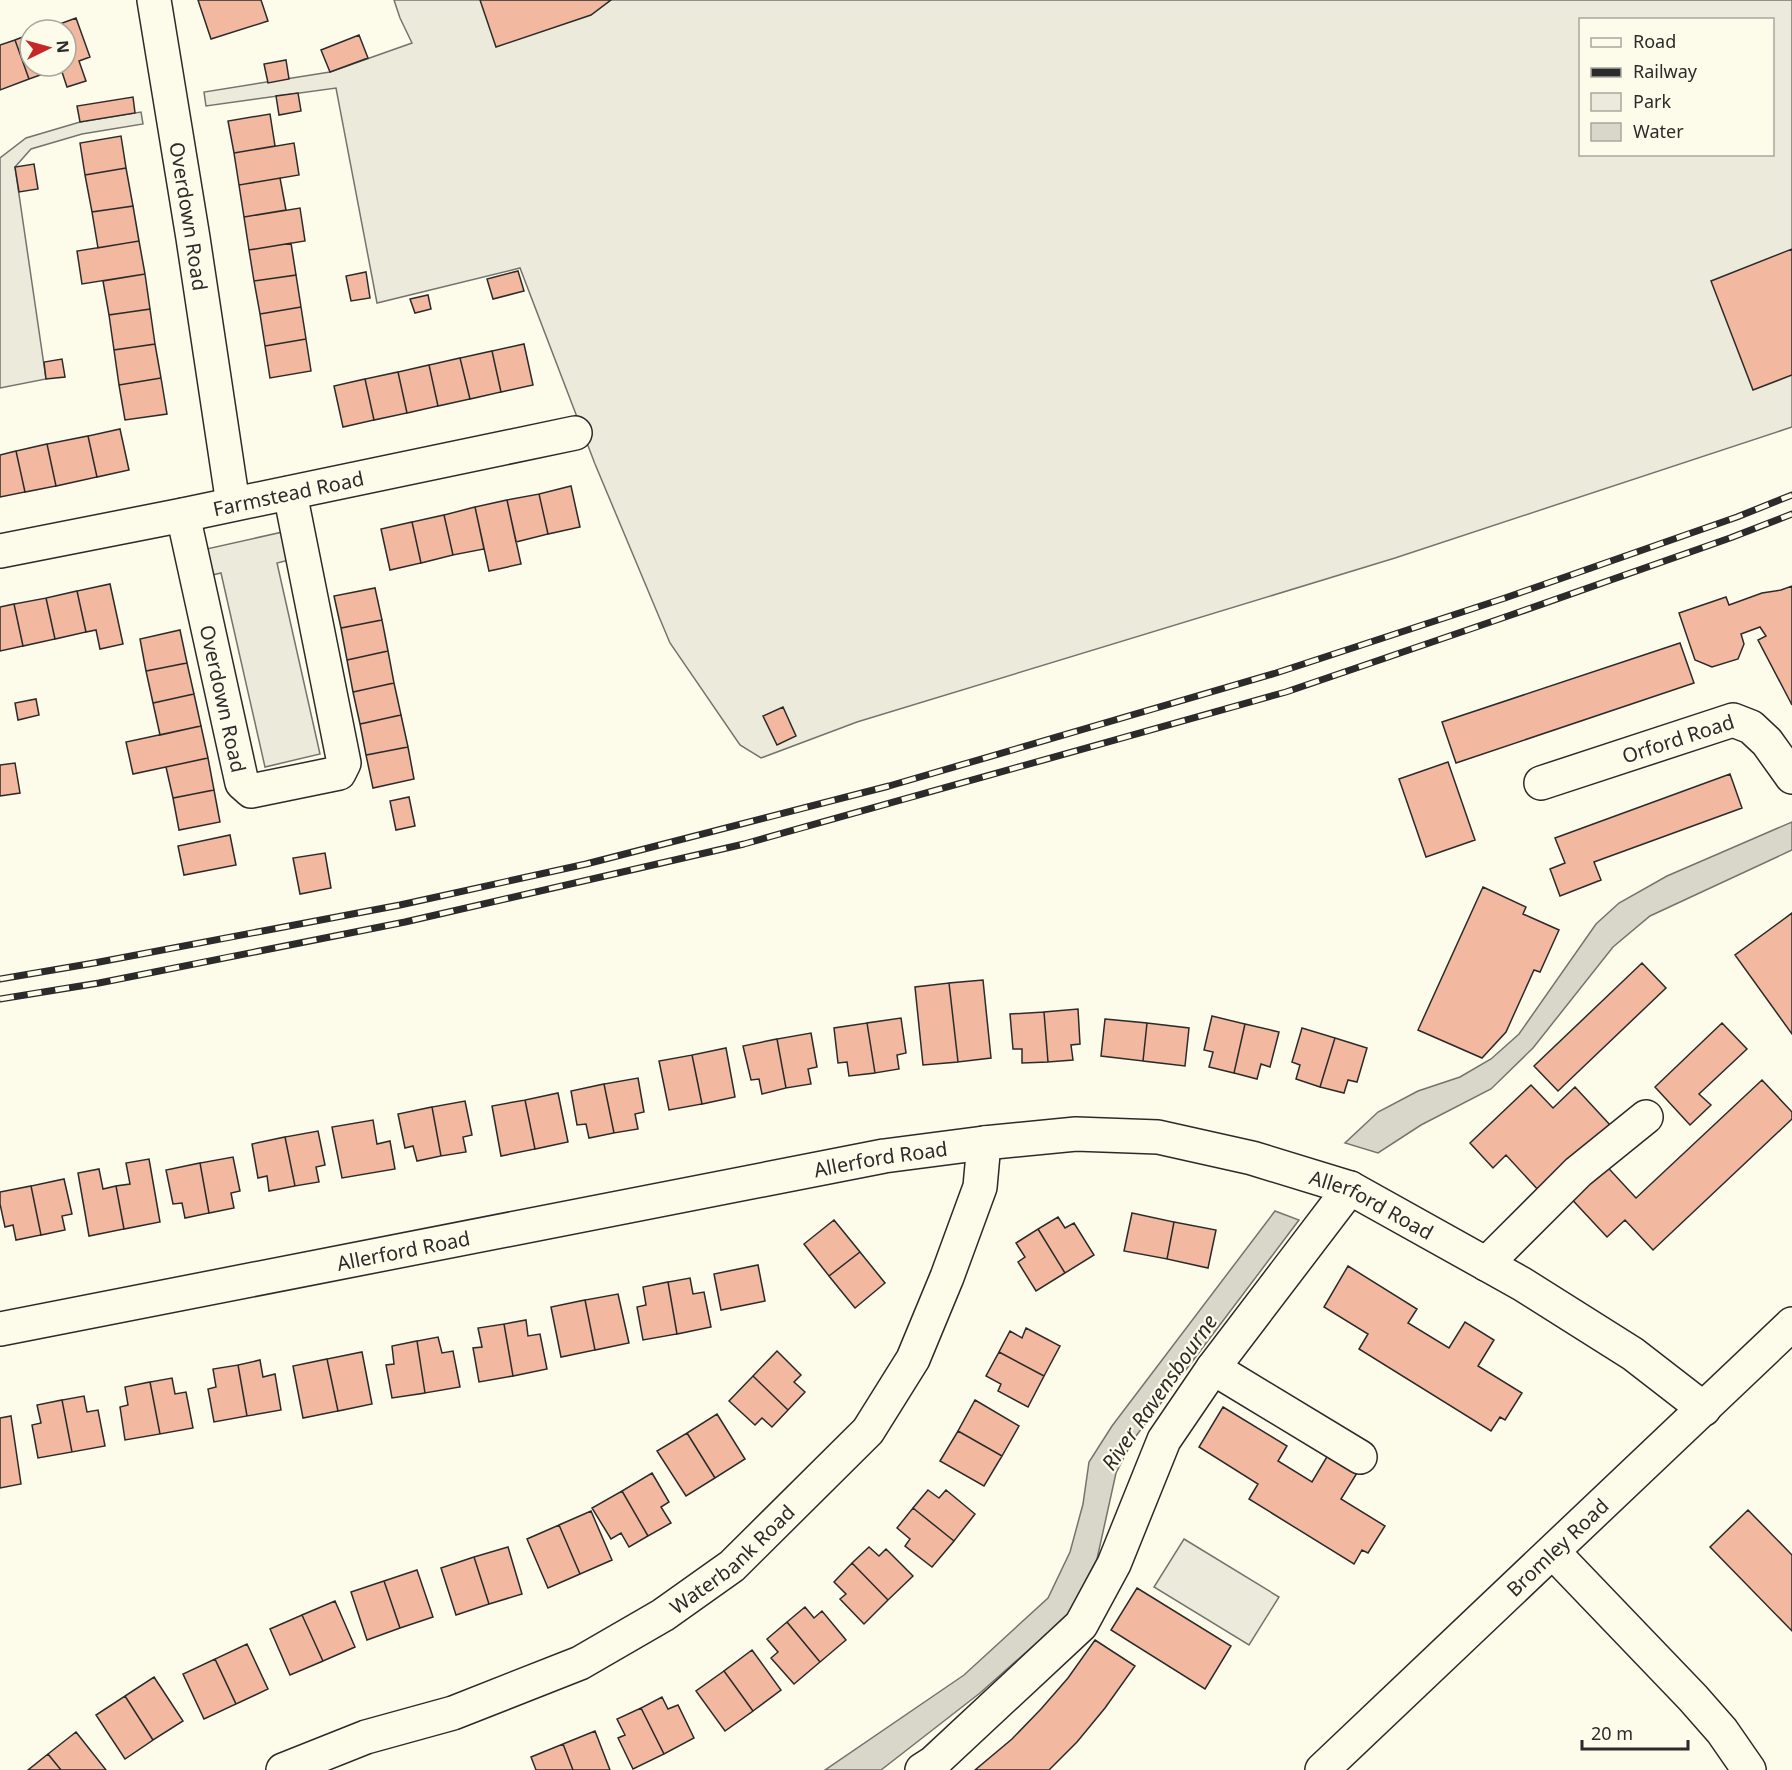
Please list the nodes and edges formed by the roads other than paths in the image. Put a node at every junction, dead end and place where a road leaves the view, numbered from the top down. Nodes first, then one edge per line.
1 (154, 0) edge
2 (575, 433) dead end
3 (290, 493) junction
4 (233, 504) junction
5 (183, 515) junction
6 (0, 551) edge
7 (1792, 777) edge
8 (1541, 783) dead end
9 (1646, 1117) dead end
10 (984, 1143) junction
11 (1350, 1188) junction
12 (1486, 1264) junction
13 (1792, 1324) edge
14 (0, 1329) edge
15 (1213, 1368) junction
16 (1704, 1409) junction
17 (1360, 1457) dead end
18 (1553, 1552) junction
19 (283, 1770) edge
20 (922, 1770) edge
21 (1322, 1770) edge
22 (1749, 1770) edge

1 - 4 street, Overdown Road
2 - 3 street, Farmstead Road
3 - 4 street, Farmstead Road
3 - 5 street, Overdown Road
4 - 5 street, Farmstead Road
5 - 6 street, Farmstead Road
7 - 8 street, Orford Road
9 - 12 street
10 - 11 street, Allerford Road
10 - 14 street, Allerford Road
10 - 19 street, Waterbank Road
11 - 12 street, Allerford Road
11 - 15 street
12 - 16 street, Allerford Road
13 - 16 street, Bromley Road
15 - 17 street
15 - 20 street
16 - 18 street, Bromley Road
18 - 21 street, Bromley Road
18 - 22 street

